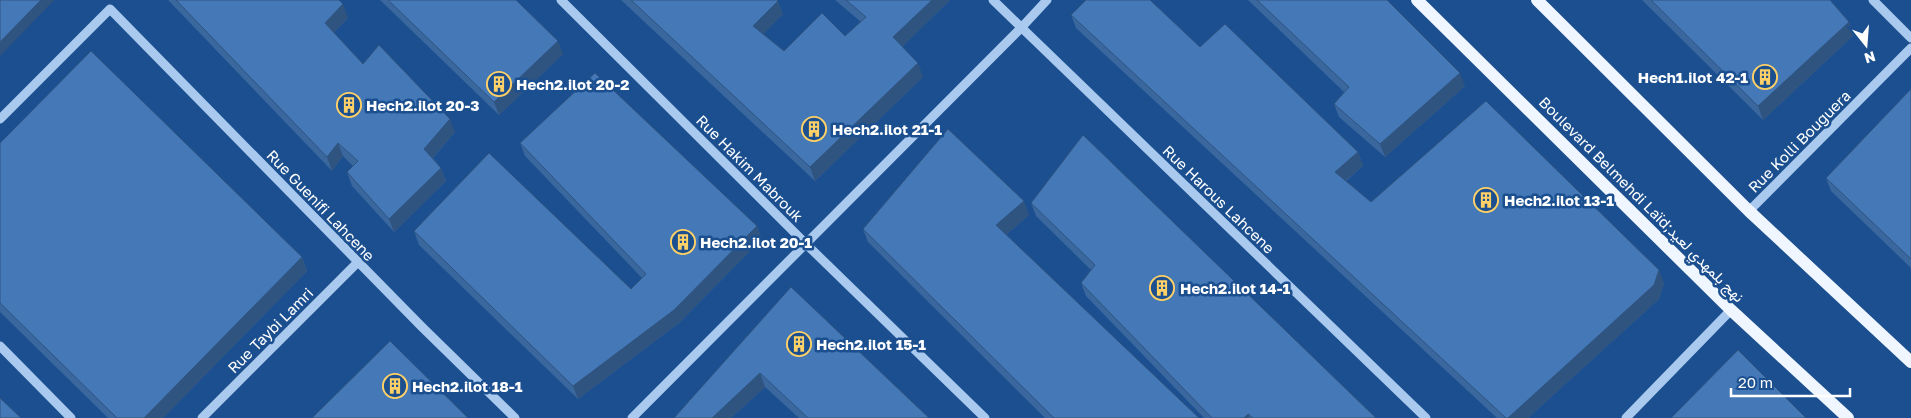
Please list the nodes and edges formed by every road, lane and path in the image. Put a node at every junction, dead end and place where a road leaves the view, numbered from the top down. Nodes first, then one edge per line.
1 (561, 0) edge
2 (993, 0) edge
3 (1047, 0) edge
4 (1418, 0) edge
5 (1538, 0) edge
6 (1873, 0) edge
7 (1021, 28) junction
8 (1911, 38) edge
9 (1911, 48) edge
10 (0, 119) edge
11 (1749, 211) junction
12 (806, 244) junction
13 (358, 262) junction
14 (1732, 310) junction
15 (0, 346) edge
16 (1911, 362) edge
17 (72, 418) edge
18 (202, 418) edge
19 (515, 418) edge
20 (632, 418) edge
21 (985, 418) edge
22 (1426, 418) edge
23 (1626, 418) edge
24 (1848, 418) edge

1 - 12 street, Rue Hakim Mabrouk
2 - 7 street, Rue Harous Lahcene
3 - 7 street
4 - 14 main road, Boulevard Belmehdi Laïd;نهج بلمهدي لعيد
5 - 11 main road
6 - 8 street
7 - 12 street
7 - 22 street, Rue Harous Lahcene
9 - 11 street, Rue Kolli Bouguera
10 - 13 street, Rue Guenifi Lahcene
11 - 16 main road
12 - 20 street
12 - 21 street, Rue Hakim Mabrouk
13 - 18 street, Rue Taybi Lamri
13 - 19 street, Rue Guenifi Lahcene
14 - 23 street
14 - 24 main road, Boulevard Belmehdi Laïd;نهج بلمهدي لعيد
15 - 17 street

